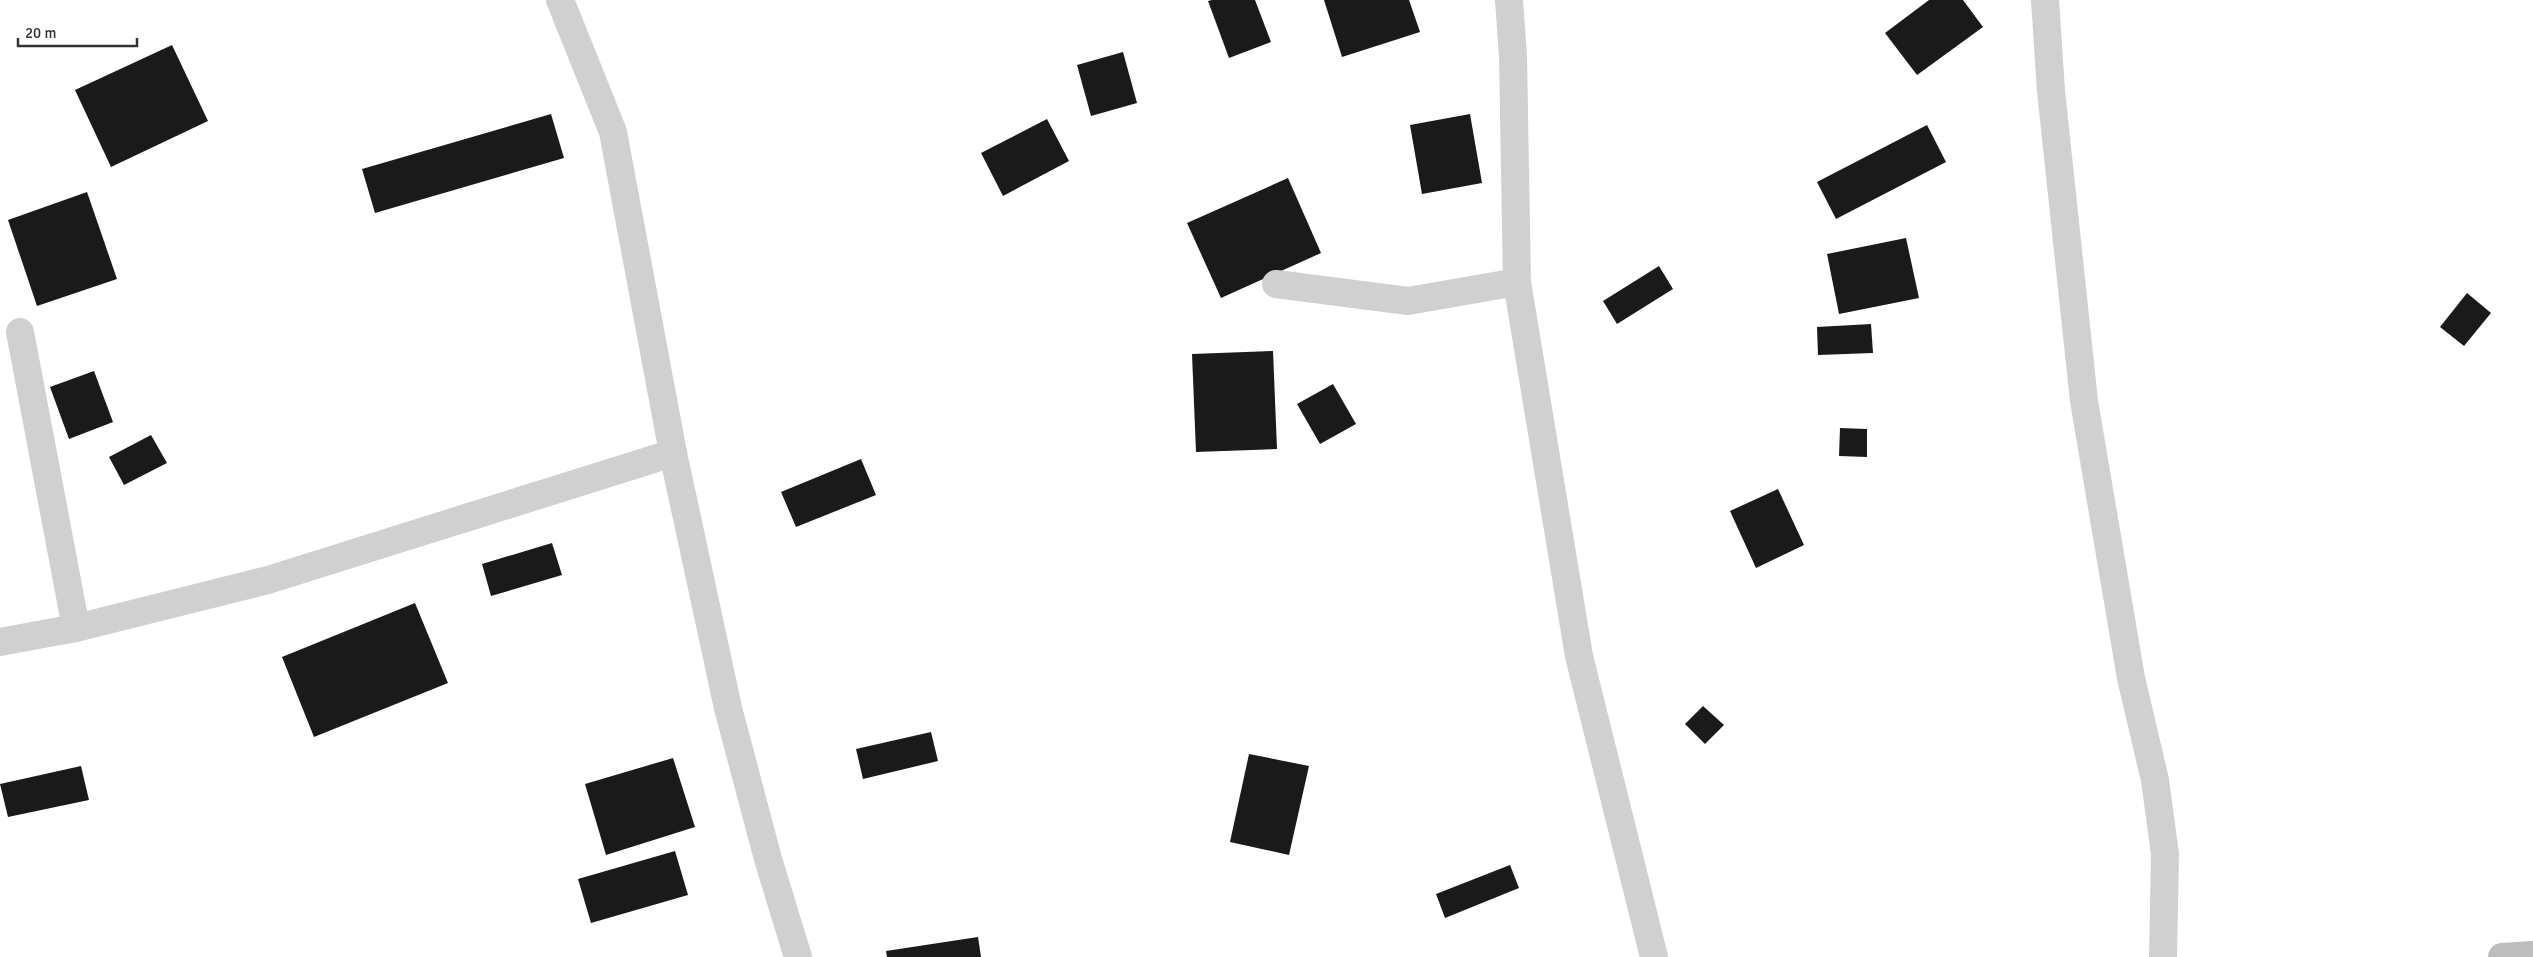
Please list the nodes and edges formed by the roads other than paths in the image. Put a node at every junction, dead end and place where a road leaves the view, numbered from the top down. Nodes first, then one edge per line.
1 (560, 0) edge
2 (1509, 0) edge
3 (2045, 0) edge
4 (1516, 282) junction
5 (1276, 284) dead end
6 (20, 332) dead end
7 (673, 453) junction
8 (76, 628) junction
9 (0, 642) edge
10 (2533, 955) edge
11 (798, 957) edge
12 (1654, 957) edge
13 (2163, 957) edge
14 (2502, 957) edge

1 - 7 street
2 - 4 street
3 - 13 street
4 - 5 street
4 - 12 street
6 - 8 street
7 - 8 street
7 - 11 street
8 - 9 street
10 - 14 street

